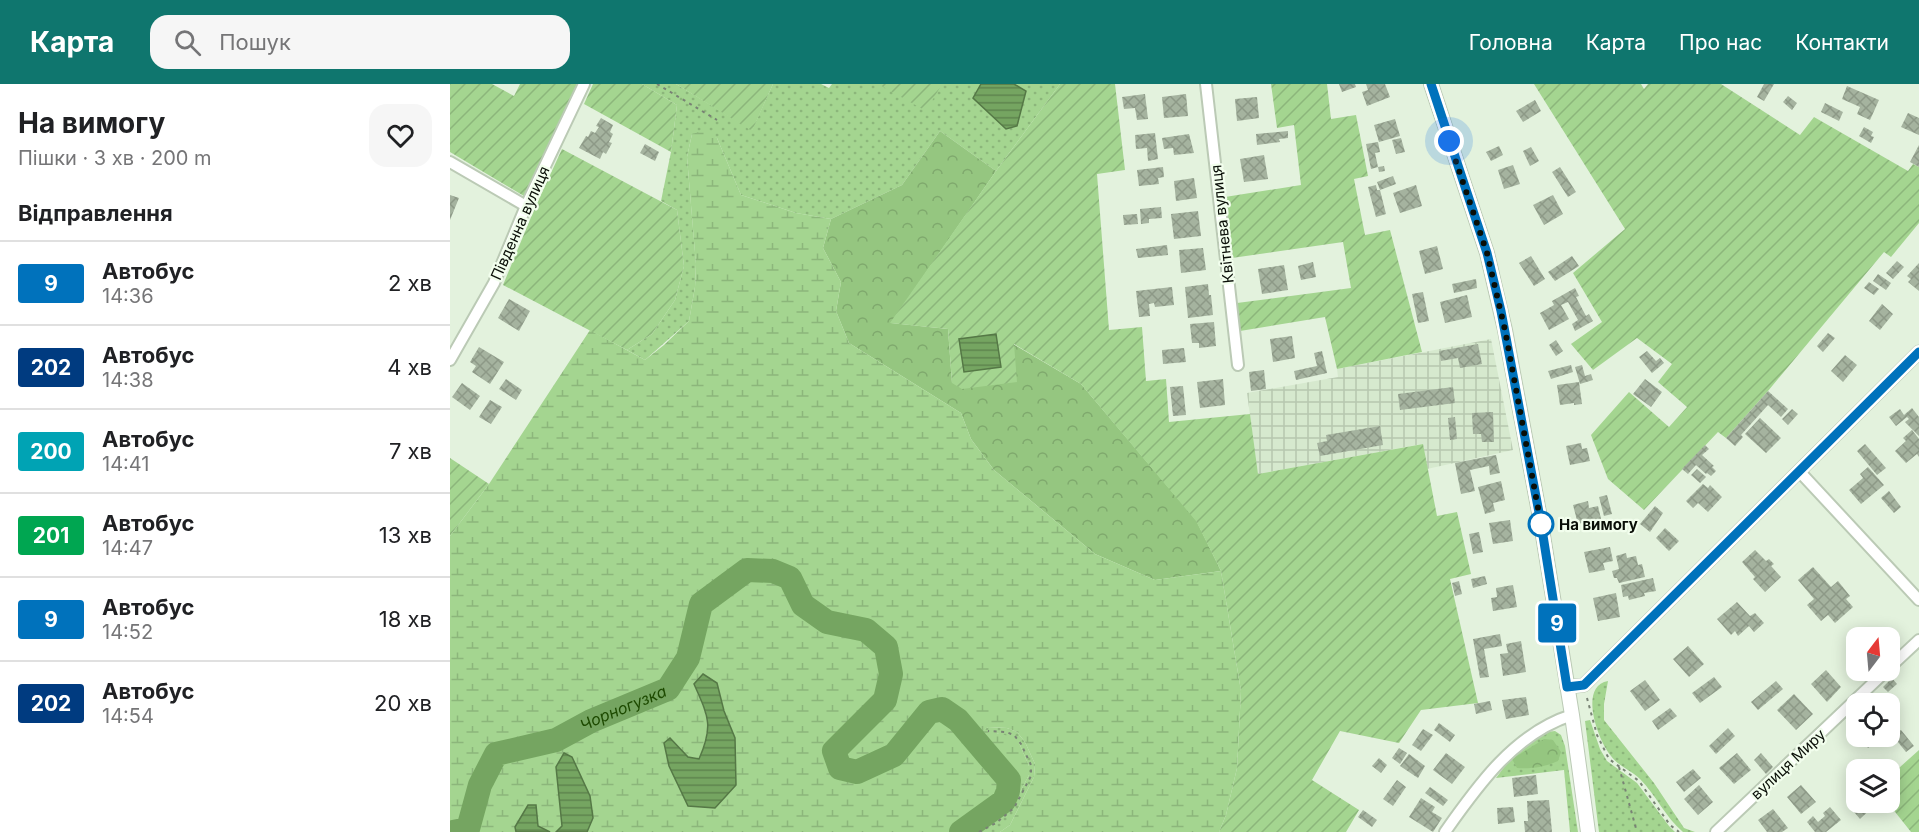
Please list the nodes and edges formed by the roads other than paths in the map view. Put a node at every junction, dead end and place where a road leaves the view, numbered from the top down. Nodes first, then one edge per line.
1 (584, 84) edge
2 (1206, 84) edge
3 (1431, 84) edge
4 (450, 162) edge
5 (526, 206) junction
6 (1919, 352) edge
7 (450, 360) edge
8 (1238, 365) dead end
9 (1799, 471) junction
10 (1919, 600) edge
11 (1919, 640) edge
12 (1900, 658) edge
13 (1875, 681) edge
14 (1567, 687) junction
15 (1572, 715) junction
16 (1445, 832) edge
17 (1588, 832) edge
18 (1716, 832) edge

1 - 5 street, Південна вулиця
2 - 8 street, Квітнева вулиця
3 - 14 main road
4 - 5 street
5 - 7 street, Південна вулиця
6 - 9 street
9 - 10 street
9 - 14 street
11 - 12 street
13 - 18 street, вулиця Миру
14 - 15 main road
15 - 16 street
15 - 17 main road

